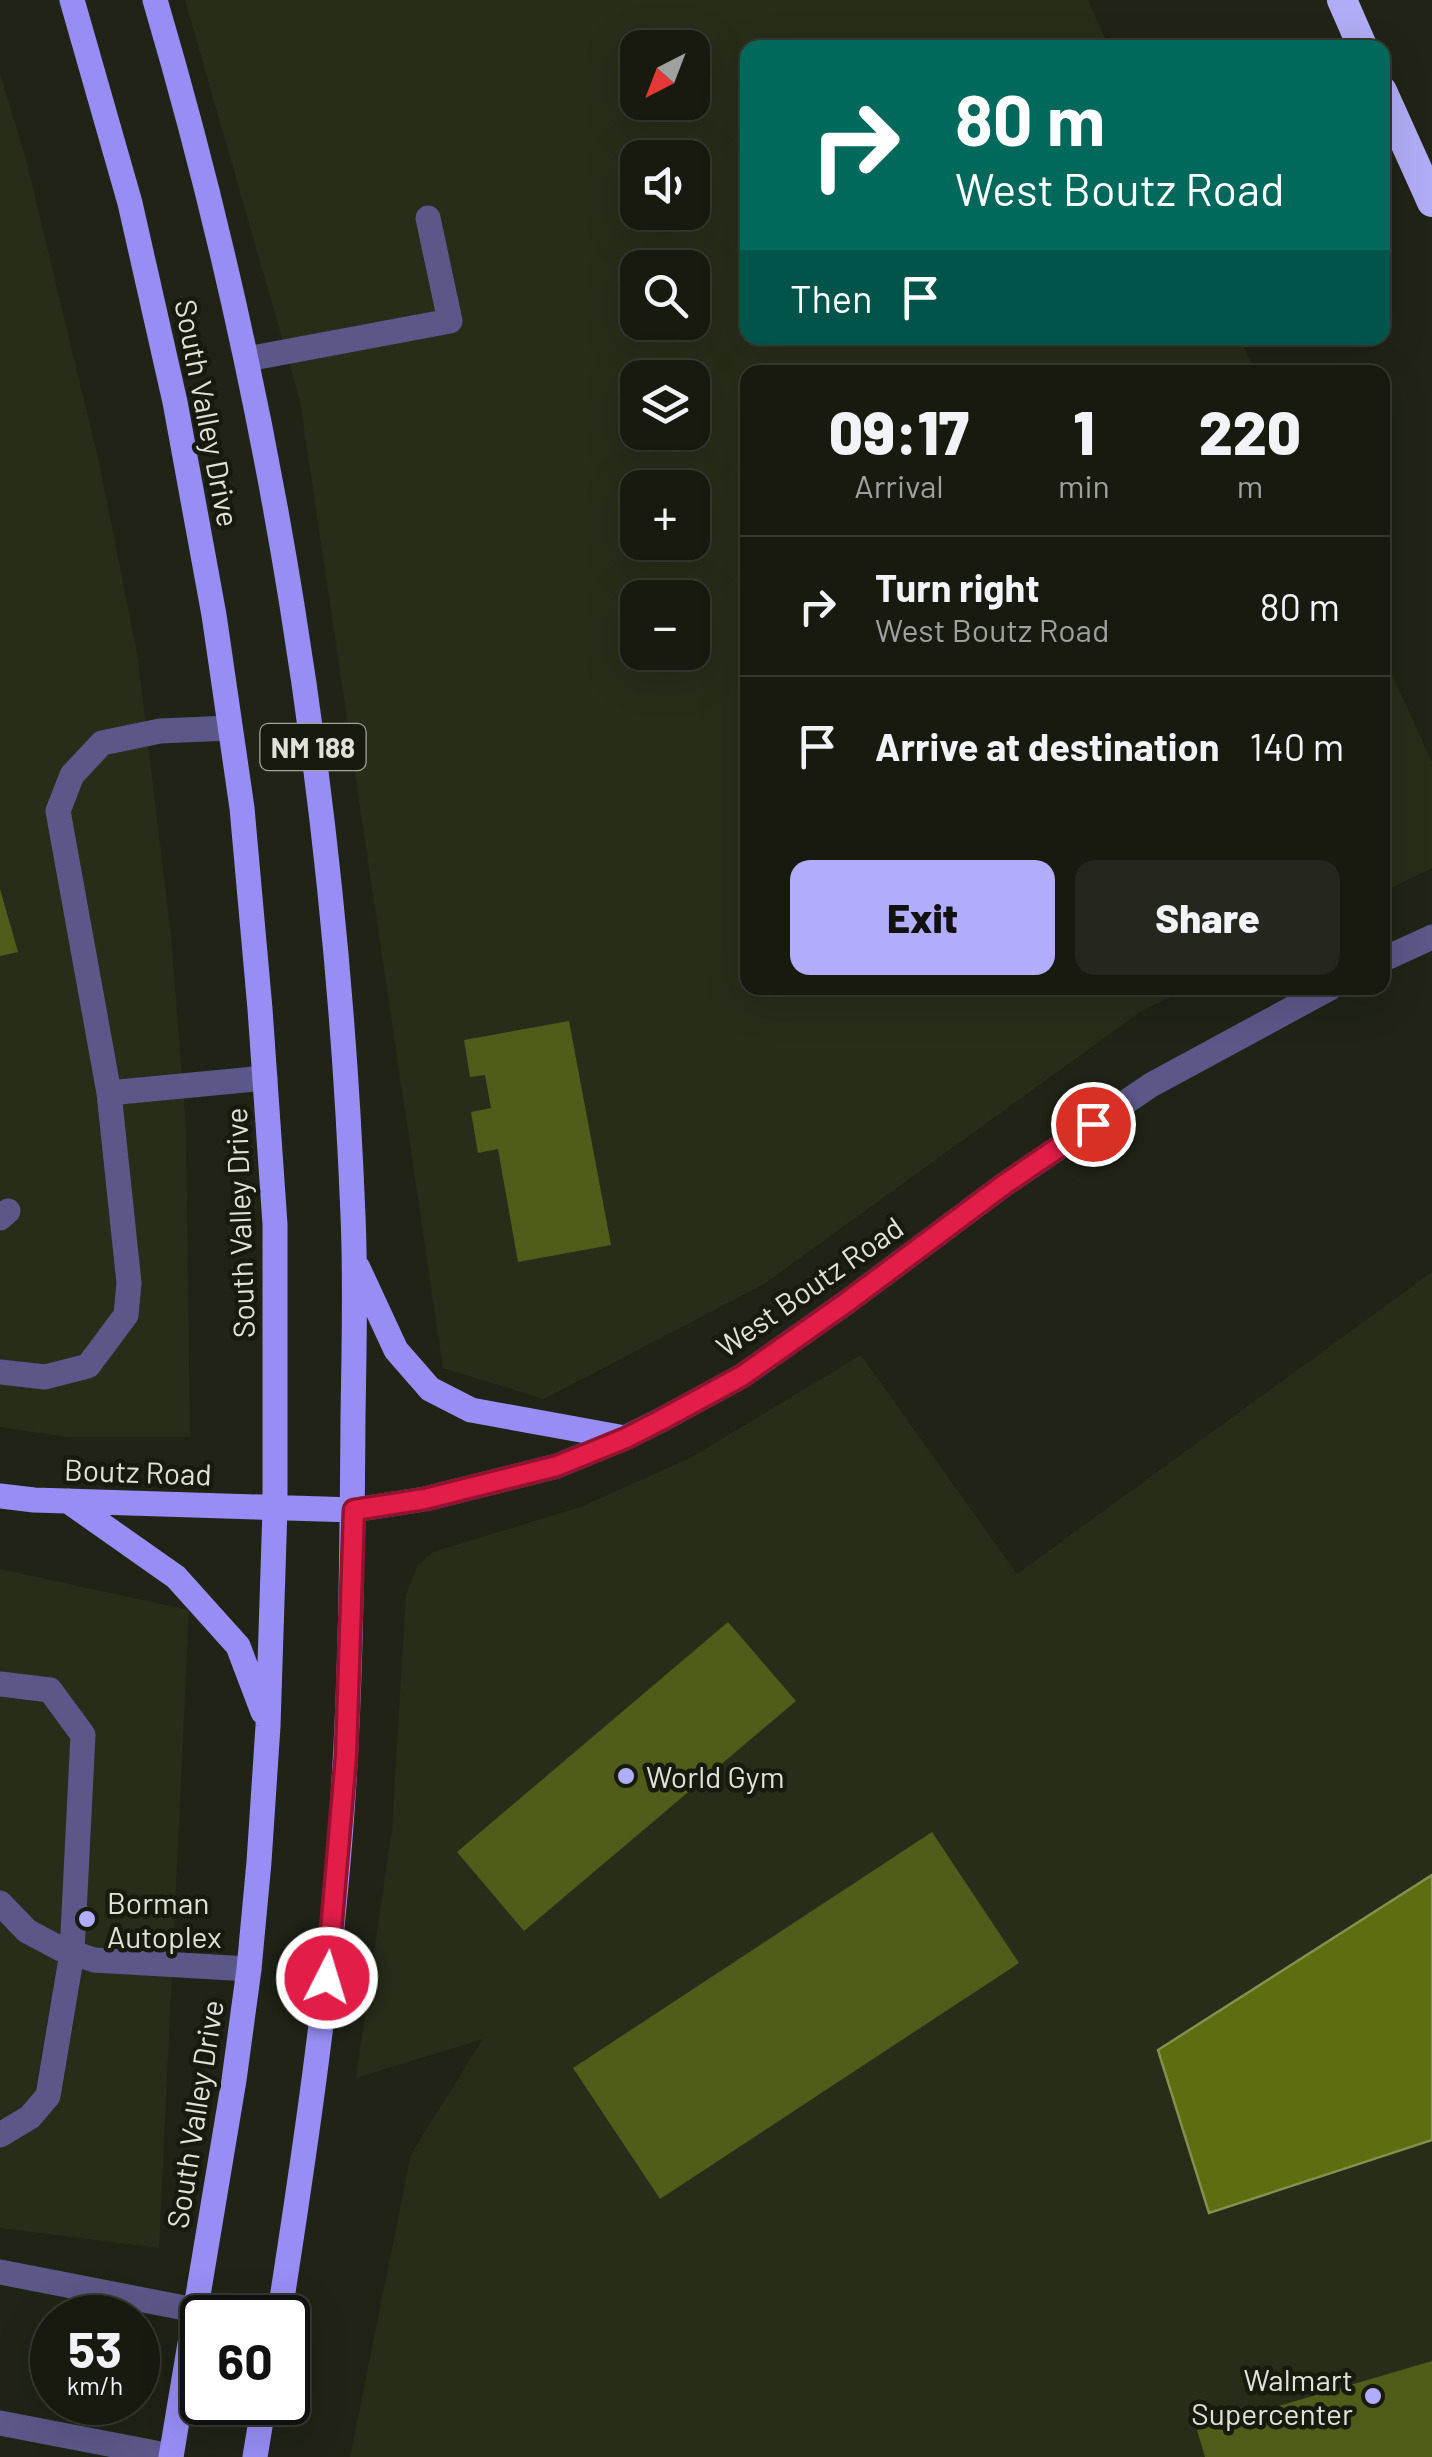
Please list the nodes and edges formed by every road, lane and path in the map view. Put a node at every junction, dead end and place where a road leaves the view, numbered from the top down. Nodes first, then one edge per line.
1 (72, 0) edge
2 (154, 0) edge
3 (1342, 0) edge
4 (1360, 40) edge
5 (1390, 109) edge
6 (1432, 202) edge
7 (428, 218) dead end
8 (247, 359) junction
9 (230, 728) junction
10 (1432, 938) edge
11 (1390, 956) edge
12 (1317, 995) edge
13 (266, 1078) junction
14 (109, 1093) junction
15 (354, 1259) junction
16 (0, 1372) edge
17 (626, 1438) junction
18 (0, 1496) edge
19 (68, 1501) junction
20 (275, 1508) junction
21 (354, 1510) junction
22 (0, 1684) edge
23 (268, 1726) junction
24 (0, 1903) edge
25 (72, 1953) junction
26 (249, 1969) junction
27 (0, 2134) edge
28 (0, 2272) edge
29 (197, 2295) edge
30 (282, 2295) edge
31 (180, 2307) edge
32 (180, 2399) edge
33 (0, 2422) edge
34 (260, 2425) edge
35 (171, 2457) edge
36 (255, 2457) edge

1 - 9 main road, South Valley Drive / NM 188
2 - 8 main road, South Valley Drive / NM 188
3 - 4 highway
5 - 6 highway
7 - 8 street
8 - 15 main road, South Valley Drive / NM 188
9 - 13 main road, South Valley Drive / NM 188
9 - 14 street
10 - 11 street
12 - 17 street, West Boutz Road
13 - 14 street
13 - 20 main road, South Valley Drive / NM 188
14 - 16 street
15 - 17 main road
15 - 21 main road, South Valley Drive / NM 188
17 - 21 street, West Boutz Road
18 - 19 main road, Boutz Road
19 - 20 main road, Boutz Road
19 - 23 main road
20 - 21 main road, West Boutz Road
20 - 23 main road, South Valley Drive / NM 188
21 - 30 main road, South Valley Drive / NM 188
22 - 25 street
23 - 26 main road, South Valley Drive / NM 188
24 - 25 street
25 - 26 street
25 - 27 street
26 - 29 main road, South Valley Drive / NM 188
28 - 31 street
32 - 35 main road, South Valley Drive / NM 188
33 - 35 street
34 - 36 main road

